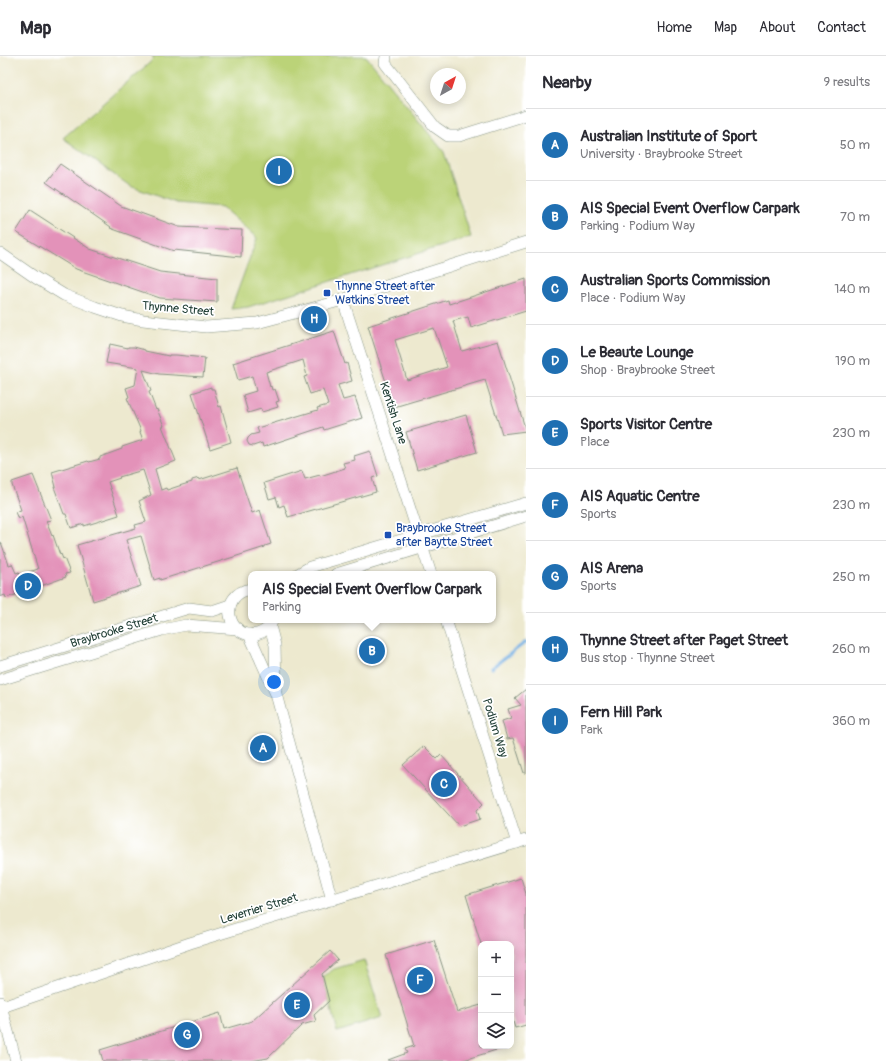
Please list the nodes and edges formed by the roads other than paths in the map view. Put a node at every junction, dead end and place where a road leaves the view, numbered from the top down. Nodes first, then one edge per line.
1 (386, 56) edge
2 (526, 114) edge
3 (526, 242) edge
4 (0, 253) edge
5 (343, 300) junction
6 (526, 503) edge
7 (526, 516) edge
8 (418, 534) junction
9 (422, 548) junction
10 (302, 571) edge
11 (346, 571) edge
12 (430, 571) edge
13 (248, 590) edge
14 (230, 605) junction
15 (159, 617) junction
16 (271, 623) edge
17 (447, 623) edge
18 (238, 629) junction
19 (162, 630) junction
20 (248, 634) junction
21 (0, 666) edge
22 (0, 680) edge
23 (276, 694) junction
24 (522, 842) edge
25 (332, 900) junction
26 (1, 1004) edge
27 (16, 1061) edge

1 - 2 street
3 - 5 street, Thynne Street
4 - 5 street, Thynne Street
5 - 8 street, Kentish Lane
6 - 8 street
7 - 9 street
8 - 9 street
8 - 10 street
9 - 11 street
9 - 12 street
13 - 14 street
14 - 15 street, Braybrooke Street
14 - 18 street
15 - 19 street
15 - 21 street, Braybrooke Street
16 - 20 street
16 - 23 street
17 - 24 street, Podium Way
18 - 19 street, Braybrooke Street
18 - 20 street
19 - 22 street, Braybrooke Street
20 - 23 street
23 - 25 street
24 - 25 street, Leverrier Street
25 - 26 street, Leverrier Street
26 - 27 street

